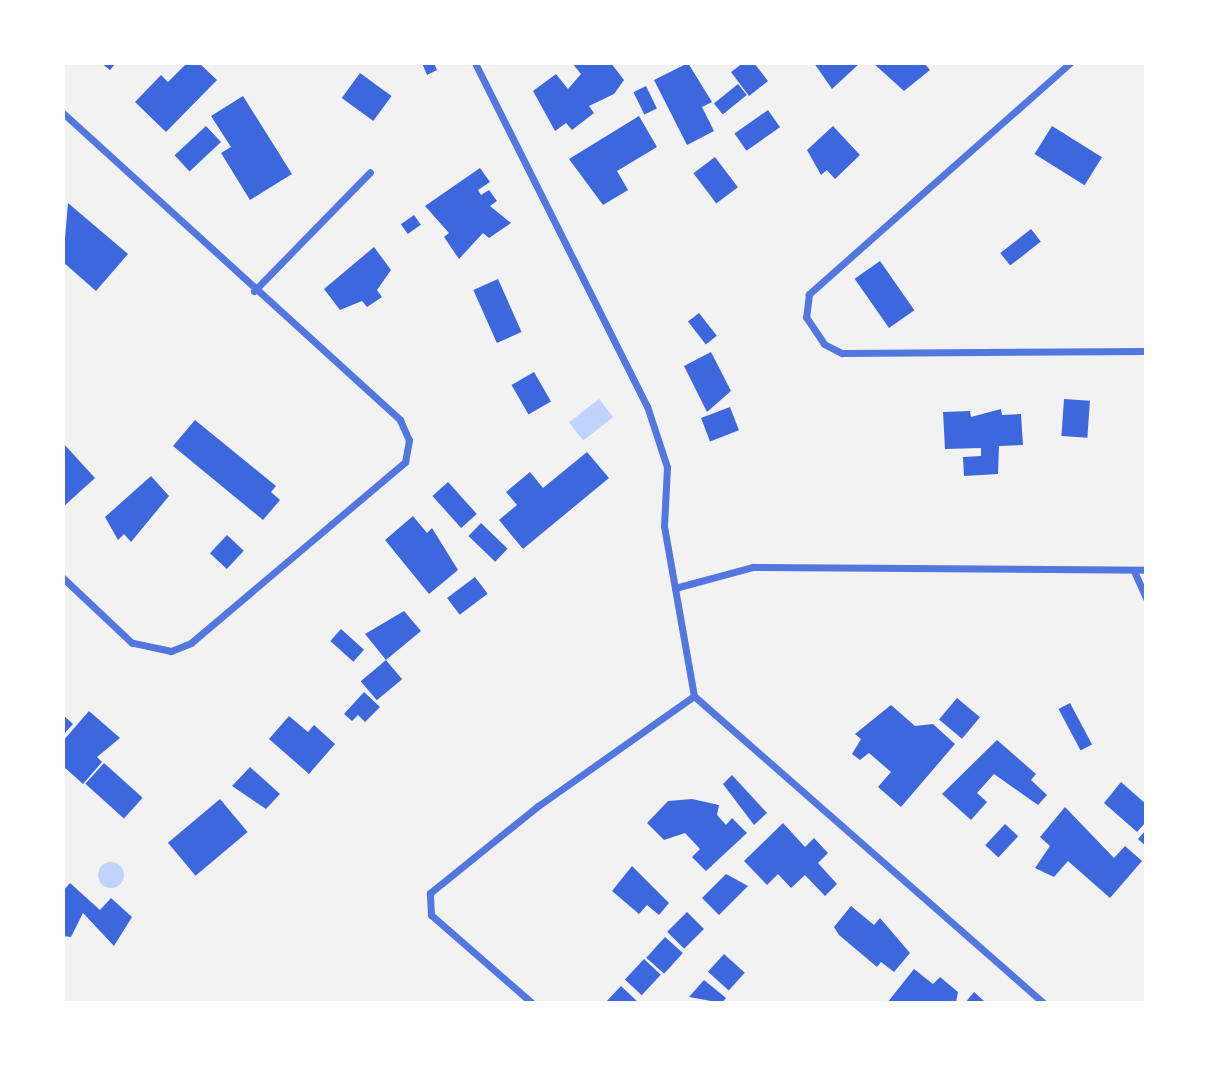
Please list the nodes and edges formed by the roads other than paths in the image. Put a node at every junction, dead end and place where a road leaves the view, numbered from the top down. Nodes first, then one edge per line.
1 (474, 63) edge
2 (1070, 63) edge
3 (63, 113) edge
4 (370, 172) dead end
5 (254, 291) junction
6 (1146, 351) edge
7 (1146, 570) edge
8 (1134, 571) junction
9 (63, 578) edge
10 (675, 588) junction
11 (1146, 598) edge
12 (694, 696) junction
13 (532, 1003) edge
14 (1043, 1003) edge

1 - 10 street
2 - 6 street
3 - 5 street
4 - 5 street
5 - 9 street
7 - 8 street
8 - 10 street
8 - 11 street
10 - 12 street
12 - 13 street
12 - 14 street

